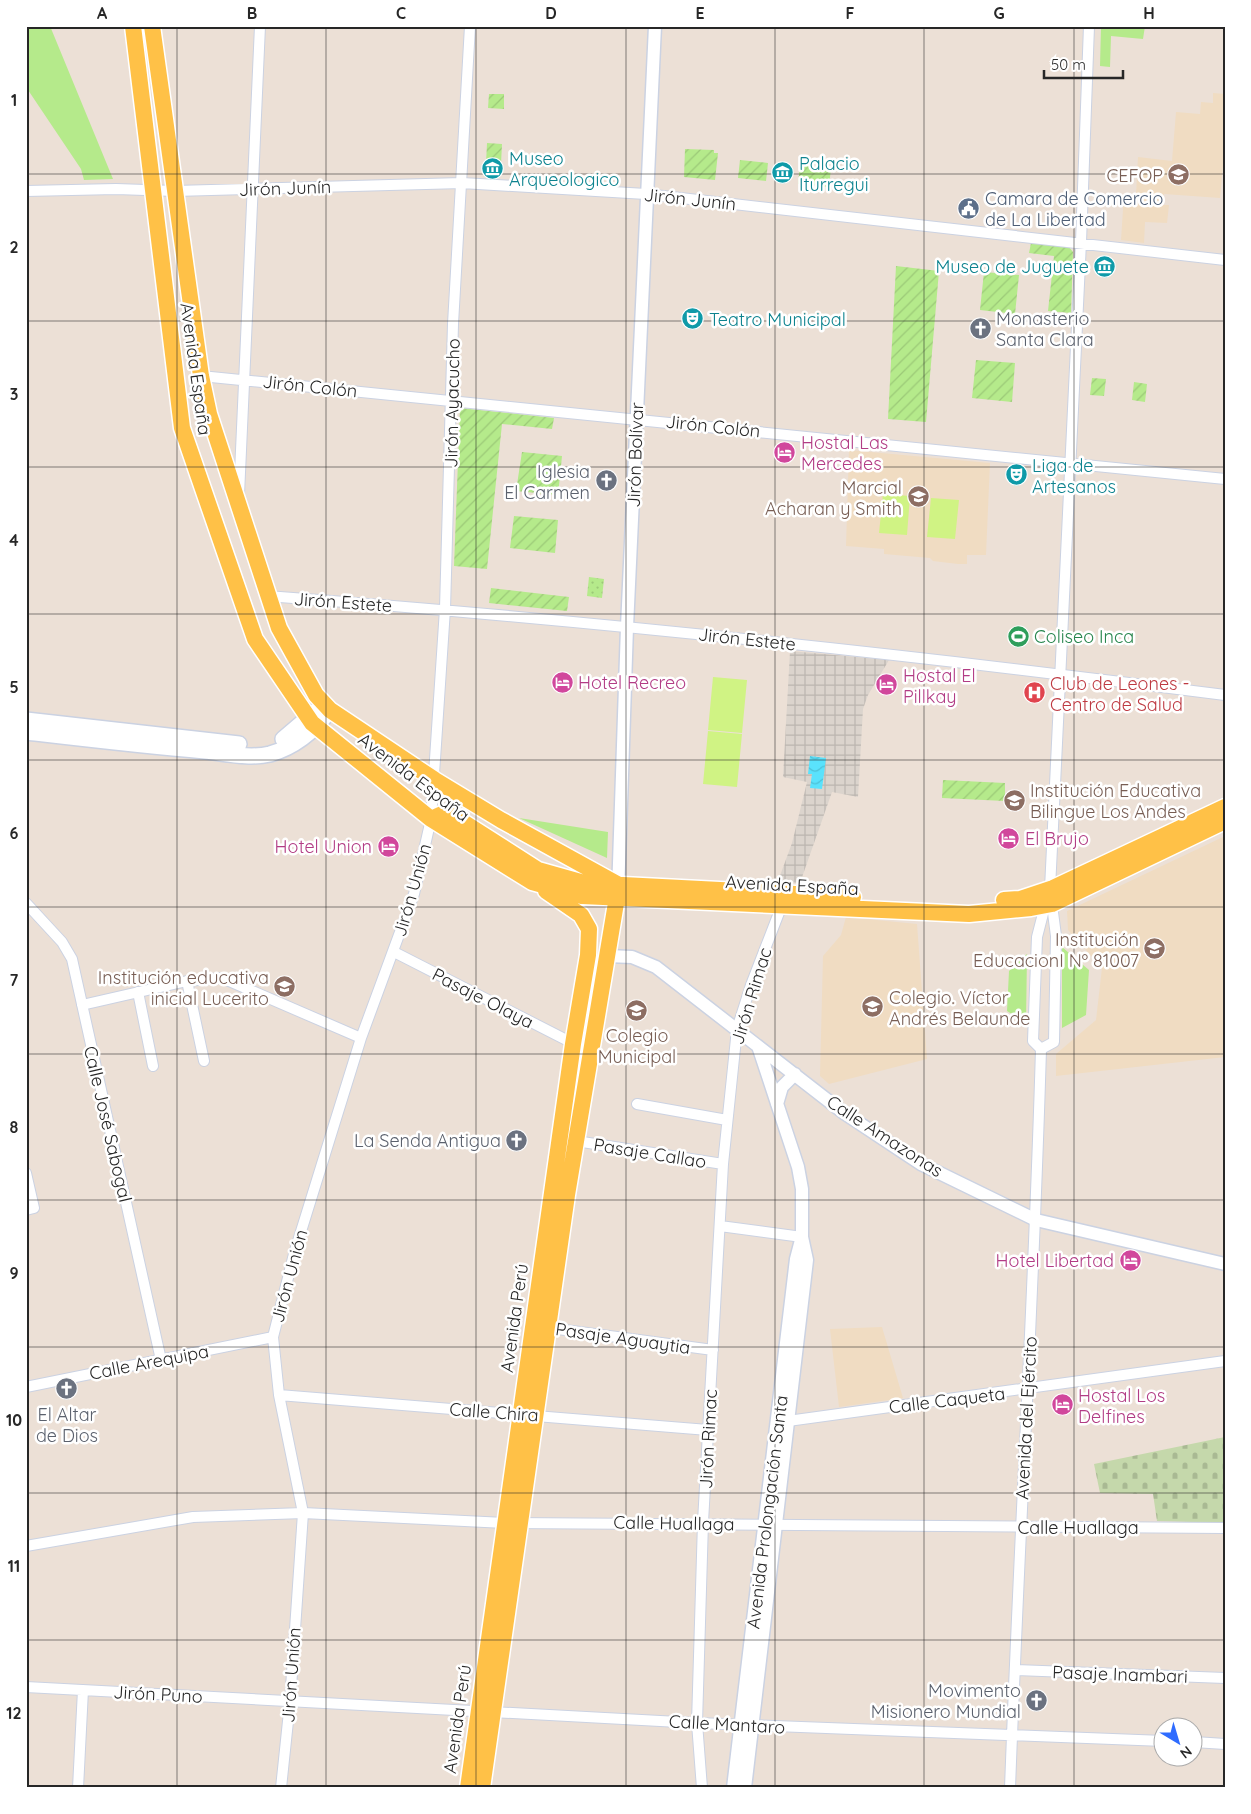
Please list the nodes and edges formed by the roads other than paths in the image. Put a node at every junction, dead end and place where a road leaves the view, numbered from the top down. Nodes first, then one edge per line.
1 (133, 26) edge
2 (152, 26) edge
3 (260, 26) edge
4 (470, 26) edge
5 (655, 26) edge
6 (1089, 26) edge
7 (462, 183) junction
8 (152, 189) junction
9 (252, 189) junction
10 (26, 191) edge
11 (175, 191) junction
12 (646, 194) junction
13 (1081, 242) junction
14 (1225, 260) edge
15 (201, 376) junction
16 (244, 379) junction
17 (451, 400) junction
18 (637, 418) junction
19 (1070, 464) junction
20 (1225, 479) edge
21 (239, 510) junction
22 (267, 596) junction
23 (445, 609) junction
24 (627, 627) junction
25 (279, 628) junction
26 (255, 638) junction
27 (1061, 674) junction
28 (1225, 695) edge
29 (327, 707) junction
30 (26, 720) edge
31 (313, 723) junction
32 (26, 732) edge
33 (435, 780) junction
34 (1225, 807) edge
35 (431, 819) junction
36 (1222, 824) edge
37 (532, 882) junction
38 (618, 891) junction
39 (1049, 900) junction
40 (26, 903) edge
41 (782, 905) junction
42 (394, 952) junction
43 (607, 956) junction
44 (187, 981) junction
45 (138, 992) junction
46 (82, 1005) junction
47 (737, 1029) junction
48 (361, 1038) junction
49 (573, 1044) junction
50 (758, 1046) junction
51 (1041, 1049) junction
52 (590, 1052) junction
53 (204, 1061) dead end
54 (153, 1066) dead end
55 (795, 1074) junction
56 (637, 1104) dead end
57 (777, 1104) junction
58 (722, 1119) junction
59 (576, 1141) junction
60 (723, 1164) junction
61 (26, 1173) edge
62 (559, 1194) junction
63 (30, 1209) edge
64 (1036, 1220) junction
65 (720, 1226) junction
66 (802, 1237) junction
67 (1225, 1264) edge
68 (540, 1327) junction
69 (273, 1337) junction
70 (713, 1350) junction
71 (161, 1360) junction
72 (1225, 1361) edge
73 (26, 1387) edge
74 (1027, 1390) junction
75 (279, 1395) junction
76 (528, 1415) junction
77 (788, 1421) junction
78 (708, 1430) junction
79 (302, 1513) junction
80 (512, 1522) junction
81 (703, 1522) junction
82 (770, 1525) junction
83 (1020, 1526) junction
84 (1225, 1528) edge
85 (26, 1546) edge
86 (1015, 1670) junction
87 (1225, 1678) edge
88 (26, 1686) edge
89 (83, 1690) junction
90 (290, 1702) junction
91 (485, 1712) junction
92 (697, 1723) junction
93 (747, 1725) junction
94 (1012, 1736) junction
95 (1154, 1741) edge
96 (1204, 1743) edge
97 (1225, 1744) edge
98 (740, 1782) edge
99 (78, 1788) edge
100 (281, 1788) edge
101 (468, 1788) edge
102 (482, 1788) edge
103 (702, 1788) edge
104 (1010, 1788) edge

1 - 8 main road, Avenida España
2 - 11 main road, Avenida España
3 - 9 street
4 - 7 street, Jirón Ayacucho
5 - 12 street, Jirón Bolívar
6 - 13 street
7 - 9 street, Jirón Junín
7 - 12 street, Jirón Junín
7 - 17 street, Jirón Ayacucho
8 - 10 street, Jirón Junín
8 - 11 street, Jirón Junín
8 - 26 main road, Avenida España
9 - 11 street, Jirón Junín
9 - 16 street
11 - 15 main road, Avenida España
12 - 13 street, Jirón Junín
12 - 18 street, Jirón Bolívar
13 - 14 street, Jirón Junín
13 - 19 street
15 - 16 street, Jirón Colón
15 - 21 main road, Avenida España
16 - 17 street, Jirón Colón
16 - 21 street
17 - 18 street, Jirón Colón
17 - 23 street, Jirón Ayacucho
18 - 19 street, Jirón Colón
18 - 24 street, Jirón Bolívar
19 - 20 street, Jirón Colón
19 - 27 street
21 - 22 main road, Avenida España
22 - 23 street, Jirón Estete
22 - 25 main road, Avenida España
23 - 24 street, Jirón Estete
23 - 33 street, Jirón Ayacucho
24 - 27 street, Jirón Estete
24 - 38 street, Jirón Bolívar
25 - 26 main road
25 - 29 main road, Avenida España
26 - 31 main road, Avenida España
27 - 28 street, Jirón Estete
27 - 39 street
29 - 31 main road
29 - 33 main road, Avenida España
30 - 31 main road
31 - 32 main road
31 - 35 main road, Avenida España
33 - 35 street, Jirón Unión
33 - 38 main road, Avenida España
34 - 39 main road, Avenida España
35 - 37 main road, Avenida España
35 - 38 main road
35 - 42 street, Jirón Unión
36 - 39 main road, Avenida España
37 - 38 main road, Avenida España
37 - 49 main road, Avenida Perú
38 - 39 main road, Avenida España
38 - 41 main road, Avenida España
38 - 43 main road, Avenida Perú
39 - 41 main road, Avenida España
39 - 51 street, Avenida del Ejército
39 - 51 street
40 - 46 street, Calle José Sabogal
41 - 47 street, Jirón Rimac
42 - 48 street, Jirón Unión
42 - 49 street, Pasaje Olaya
43 - 47 street, Calle Amazonas
43 - 52 main road, Avenida Perú
44 - 45 street
44 - 48 street
44 - 53 street
45 - 46 street
45 - 54 street
46 - 71 street, Calle José Sabogal
47 - 50 street, Calle Amazonas
47 - 58 street, Jirón Rimac
48 - 69 street, Jirón Unión
49 - 52 street, Pasaje Olaya
49 - 62 main road, Avenida Perú
50 - 55 street, Calle Amazonas
50 - 57 street, Avenida Prolongación Santa
51 - 64 street, Avenida del Ejército
52 - 59 main road, Avenida Perú
55 - 57 street
55 - 64 street, Calle Amazonas
56 - 58 street
57 - 66 street, Avenida Prolongación Santa
58 - 60 street, Jirón Rimac
59 - 60 street, Pasaje Callao
59 - 62 main road, Avenida Perú
60 - 65 street, Jirón Rimac
61 - 63 street
62 - 68 main road, Avenida Perú
64 - 67 street, Calle Amazonas
64 - 74 street, Avenida del Ejército
65 - 66 street
65 - 70 street, Jirón Rimac
66 - 77 street, Avenida Prolongación Santa
66 - 82 street, Avenida Prolongación Santa
68 - 70 street, Pasaje Aguaytia
68 - 76 main road, Avenida Perú
69 - 71 street, Calle Arequipa
69 - 75 street, Jirón Unión
70 - 78 street, Jirón Rimac
71 - 73 street, Calle Arequipa
72 - 74 street, Calle Caqueta
74 - 77 street, Calle Caqueta
74 - 83 street, Avenida del Ejército
75 - 76 street, Calle Chira
75 - 79 street, Jirón Unión
76 - 78 street, Calle Chira
76 - 80 main road, Avenida Perú
77 - 82 street, Avenida Prolongación Santa
78 - 81 street, Jirón Rimac
79 - 80 street, Calle Huallaga
79 - 85 street, Calle Huallaga
79 - 90 street, Jirón Unión
80 - 81 street, Calle Huallaga
80 - 91 main road, Avenida Perú
81 - 82 street, Calle Huallaga
81 - 92 street, Jirón Rimac
82 - 83 street, Calle Huallaga
82 - 93 street, Avenida Prolongación Santa
83 - 84 street, Calle Huallaga
83 - 86 street, Avenida del Ejército
86 - 87 street, Pasaje Inambari
86 - 94 street, Avenida del Ejército
88 - 89 street, Jirón Puno
89 - 90 street, Jirón Puno
89 - 99 street
90 - 91 street, Calle Mantaro
90 - 100 street, Jirón Unión
91 - 92 street, Calle Mantaro
91 - 101 main road, Avenida Perú
91 - 102 main road, Avenida Perú
92 - 93 street, Calle Mantaro
92 - 103 street, Jirón Rimac
93 - 94 street, Calle Mantaro
93 - 98 street, Avenida Prolongación Santa
94 - 95 street, Calle Mantaro
94 - 104 street, Avenida del Ejército
96 - 97 street

